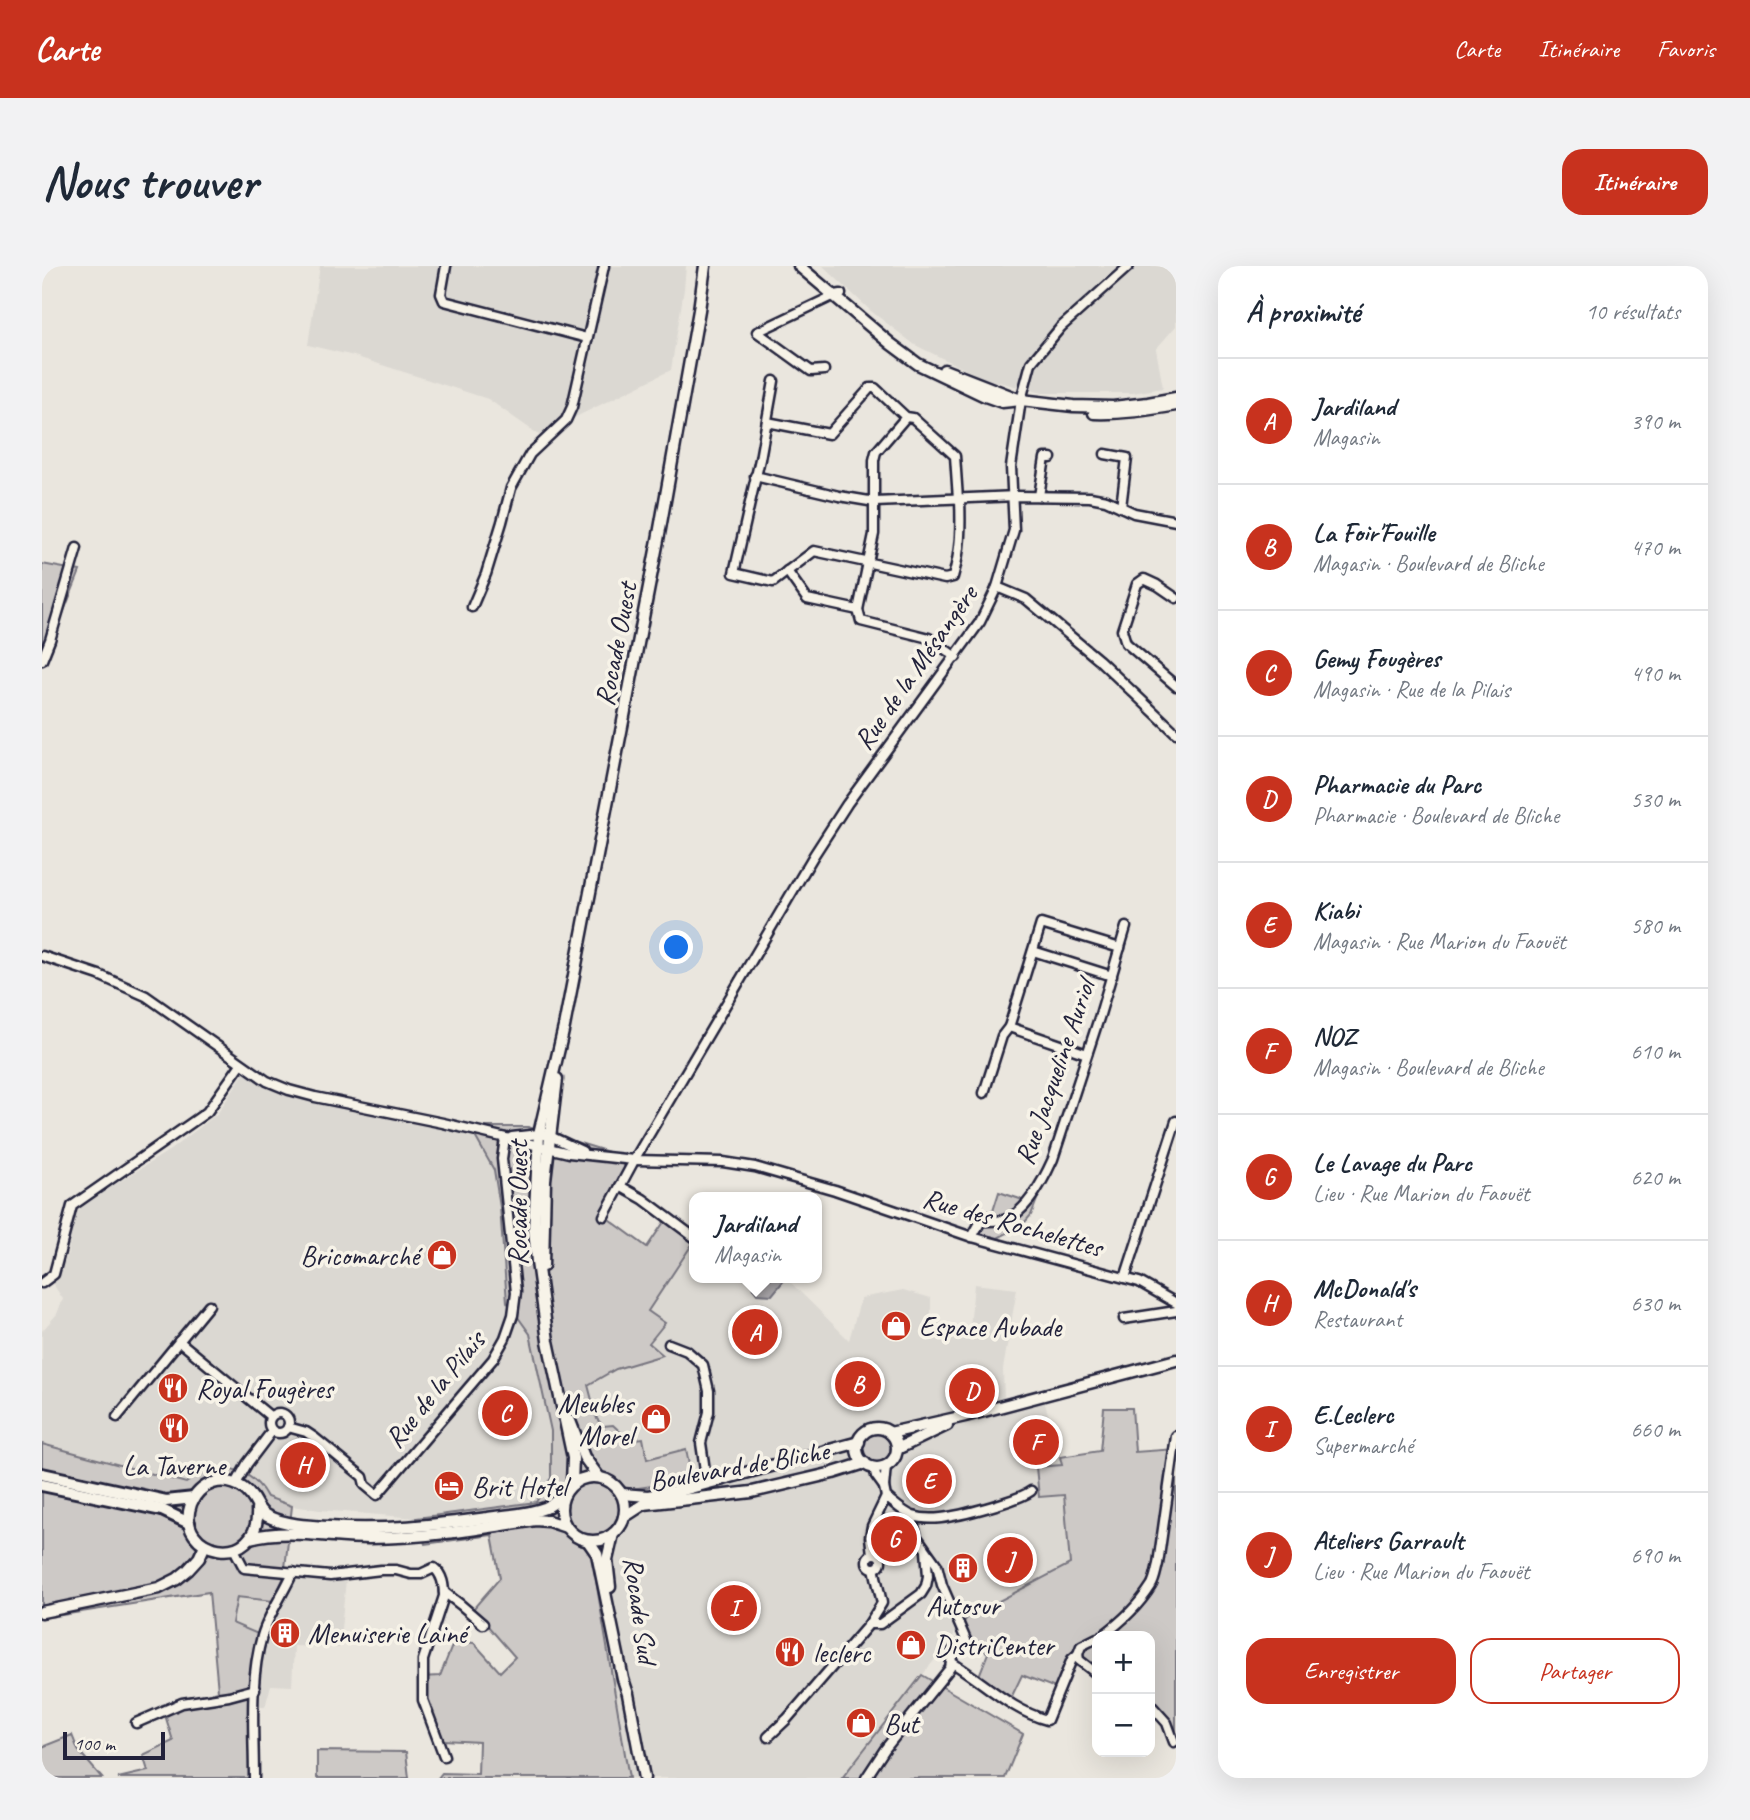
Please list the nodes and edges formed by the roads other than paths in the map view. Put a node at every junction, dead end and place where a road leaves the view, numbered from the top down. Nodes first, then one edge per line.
1 (446, 266) edge
2 (604, 266) edge
3 (799, 266) edge
4 (808, 266) edge
5 (1129, 266) edge
6 (704, 267) edge
7 (838, 294) junction
8 (587, 338) junction
9 (824, 370) dead end
10 (774, 381) dead end
11 (1176, 398) edge
12 (1021, 400) junction
13 (1176, 405) edge
14 (906, 417) junction
15 (767, 422) junction
16 (1105, 454) dead end
17 (1051, 458) dead end
18 (755, 476) junction
19 (1013, 496) junction
20 (1039, 496) junction
21 (959, 499) junction
22 (875, 502) junction
23 (1121, 508) junction
24 (1176, 520) edge
25 (76, 548) dead end
26 (870, 562) junction
27 (788, 571) junction
28 (997, 587) junction
29 (1176, 598) edge
30 (472, 607) dead end
31 (858, 610) junction
32 (956, 657) junction
33 (42, 660) edge
34 (1176, 686) edge
35 (1176, 733) edge
36 (1126, 927) dead end
37 (1120, 948) junction
38 (1032, 951) junction
39 (42, 956) edge
40 (1112, 976) junction
41 (1009, 1027) junction
42 (1087, 1054) junction
43 (241, 1064) junction
44 (984, 1093) dead end
45 (1176, 1121) edge
46 (542, 1135) junction
47 (505, 1138) junction
48 (540, 1147) junction
49 (593, 1156) junction
50 (634, 1160) junction
51 (620, 1186) junction
52 (604, 1216) dead end
53 (689, 1233) edge
54 (972, 1237) junction
55 (1125, 1278) junction
56 (42, 1283) edge
57 (1176, 1303) edge
58 (209, 1306) dead end
59 (1176, 1311) edge
60 (1124, 1319) dead end
61 (179, 1341) junction
62 (669, 1343) dead end
63 (1176, 1360) edge
64 (562, 1401) junction
65 (117, 1416) dead end
66 (965, 1416) junction
67 (271, 1417) junction
68 (288, 1427) junction
69 (272, 1431) junction
70 (890, 1433) junction
71 (1176, 1436) edge
72 (859, 1442) junction
73 (897, 1449) junction
74 (869, 1465) junction
75 (887, 1466) junction
76 (42, 1474) edge
77 (598, 1476) junction
78 (572, 1483) junction
79 (236, 1484) junction
80 (707, 1484) junction
81 (42, 1485) edge
82 (884, 1487) junction
83 (1031, 1491) dead end
84 (622, 1494) junction
85 (563, 1496) junction
86 (886, 1497) junction
87 (194, 1498) junction
88 (257, 1508) junction
89 (911, 1516) junction
90 (624, 1517) junction
91 (189, 1523) junction
92 (566, 1527) junction
93 (613, 1534) junction
94 (250, 1538) junction
95 (588, 1541) junction
96 (205, 1545) junction
97 (234, 1549) junction
98 (926, 1551) junction
99 (293, 1572) junction
100 (444, 1592) junction
101 (42, 1612) edge
102 (483, 1624) dead end
103 (869, 1624) junction
104 (1108, 1631) edge
105 (1092, 1641) edge
106 (1078, 1654) junction
107 (951, 1662) junction
108 (1092, 1670) edge
109 (255, 1689) junction
110 (628, 1694) junction
111 (1155, 1710) edge
112 (136, 1723) dead end
113 (768, 1737) dead end
114 (1174, 1742) edge
115 (444, 1756) dead end
116 (254, 1778) edge
117 (644, 1778) edge
118 (866, 1778) edge

1 - 8 street
2 - 8 street
3 - 7 main road
4 - 7 main road
5 - 12 street, Rue de la Mésangère
6 - 46 main road, Rocade Ouest
7 - 9 street
7 - 12 main road
8 - 30 street
10 - 15 street
11 - 12 main road
12 - 13 main road
12 - 19 street, Rue de la Mésangère
14 - 15 street
14 - 21 street
14 - 22 street
15 - 18 street
16 - 23 street
17 - 20 street
18 - 22 street
18 - 27 street
19 - 20 street
19 - 21 street
19 - 28 street, Rue de la Mésangère
20 - 23 street
21 - 22 street
21 - 26 street
22 - 26 street
23 - 24 street
25 - 33 street
26 - 27 street
26 - 31 street
27 - 31 street
28 - 32 street, Rue de la Mésangère
28 - 35 street
29 - 34 street
31 - 32 street
32 - 50 street, Rue de la Mésangère
36 - 37 street, Rue Jacqueline Auriol
37 - 38 street
37 - 40 street, Rue Jacqueline Auriol
38 - 40 street
38 - 41 street
39 - 43 street, Rue des Rochelettes
40 - 42 street, Rue Jacqueline Auriol
41 - 42 street
41 - 44 street
42 - 54 street, Rue Jacqueline Auriol
43 - 47 street, Rue des Rochelettes
43 - 56 street
45 - 55 street
46 - 47 street
46 - 48 main road, Rocade Ouest
46 - 49 street
47 - 48 street, Rue des Rochelettes
47 - 68 street, Rue de la Pilais
48 - 49 street, Rue des Rochelettes
48 - 64 main road, Rocade Ouest
49 - 50 street, Rue des Rochelettes
50 - 51 street, Rue de la Mésangère
50 - 54 street, Rue des Rochelettes
51 - 52 street, Rue de la Mésangère
51 - 53 street
54 - 55 street, Rue des Rochelettes
55 - 57 street, Rue des Rochelettes
58 - 61 street
59 - 60 street
61 - 65 street
61 - 67 street
62 - 80 street
63 - 66 main road
64 - 77 main road, Rocade Ouest
64 - 78 main road, Rocade Ouest
66 - 70 main road
66 - 73 main road
67 - 68 street
67 - 69 street
68 - 69 street
69 - 79 street
70 - 72 main road
70 - 73 main road
71 - 104 street
72 - 74 main road
72 - 80 main road, Boulevard de Bliche
73 - 75 main road
74 - 75 main road
74 - 82 street
74 - 90 main road, Boulevard de Bliche
75 - 82 street
76 - 87 highway
77 - 78 main road
77 - 84 main road
78 - 85 main road
79 - 87 main road
79 - 88 main road
80 - 84 main road, Boulevard de Bliche
81 - 91 highway
82 - 86 street
83 - 89 street
84 - 90 main road
85 - 88 main road
85 - 92 main road
86 - 89 street
86 - 103 street
87 - 91 main road
88 - 94 main road
89 - 98 street
90 - 93 main road
91 - 96 main road
92 - 94 main road
92 - 95 main road
93 - 95 main road
93 - 110 main road, Rocade Sud
94 - 97 main road
95 - 110 main road, Rocade Sud
96 - 97 main road
96 - 101 main road
97 - 99 street
98 - 103 street
98 - 107 street
99 - 100 street
99 - 109 street
100 - 102 street
100 - 115 street
103 - 113 street
105 - 106 street
106 - 107 street
106 - 108 street
107 - 118 street
109 - 112 street
109 - 116 street
110 - 117 main road, Rocade Sud
111 - 114 street

